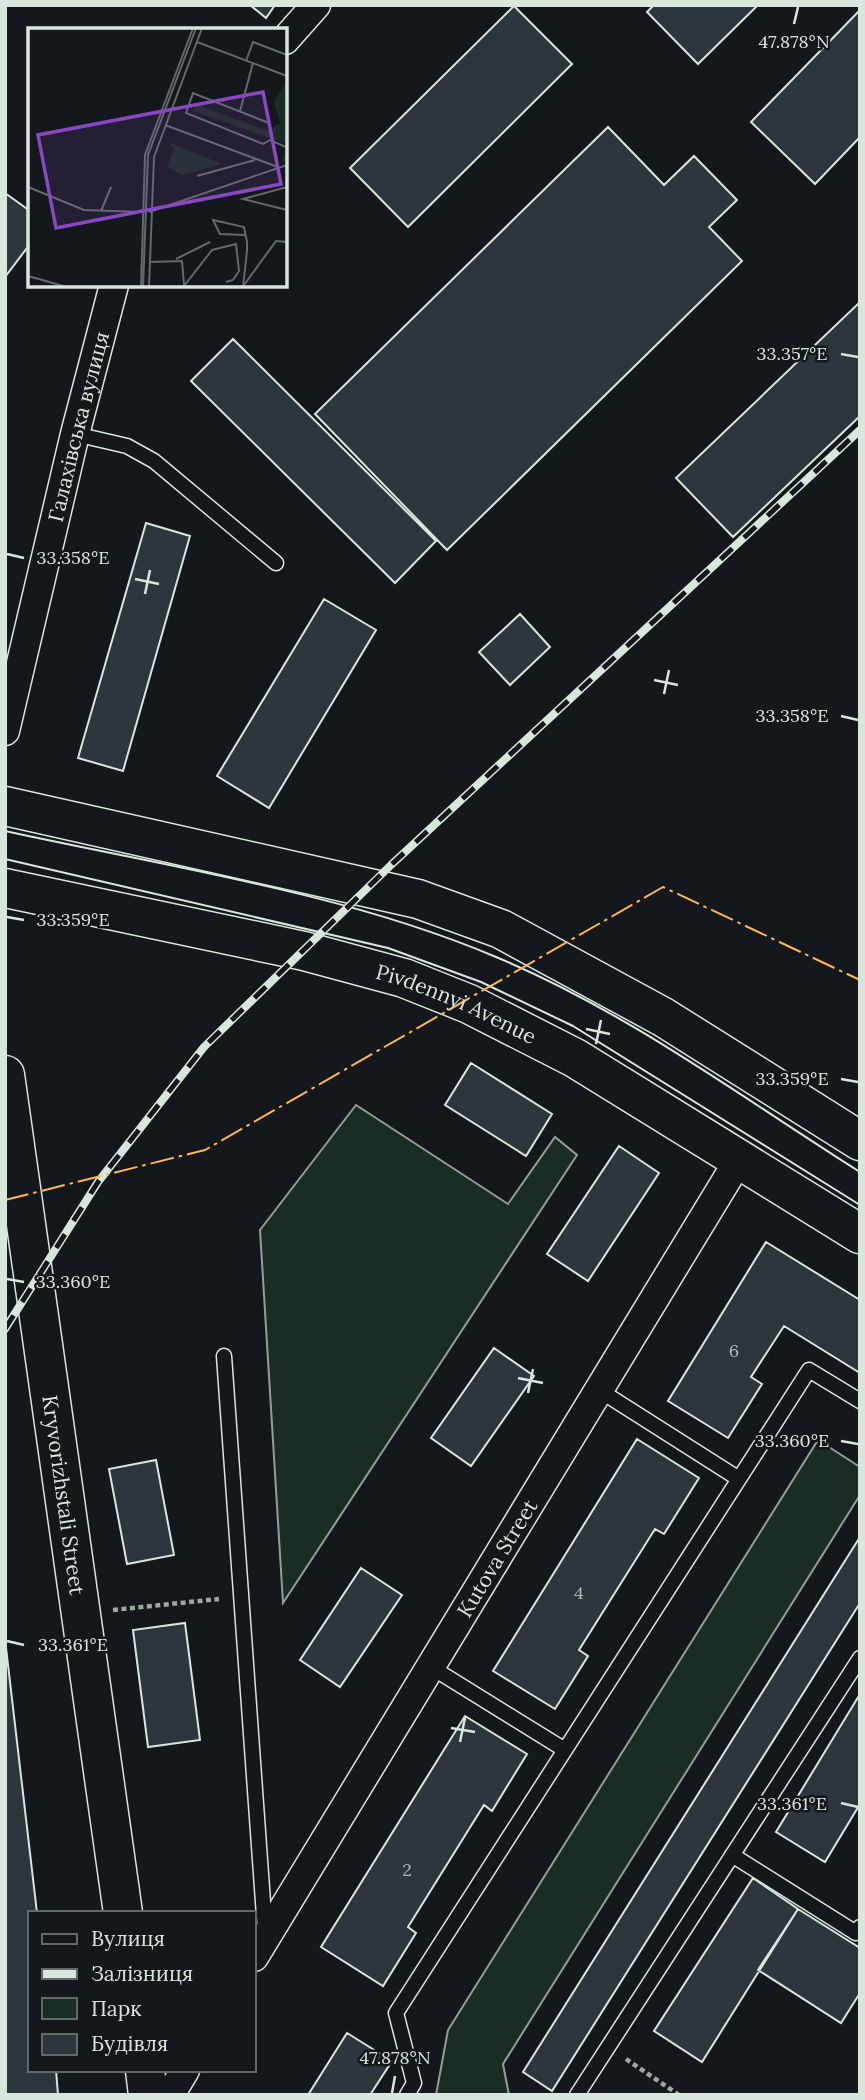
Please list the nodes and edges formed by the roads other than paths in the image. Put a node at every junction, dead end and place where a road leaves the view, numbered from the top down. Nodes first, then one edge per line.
1 (316, 5) edge
2 (287, 38) edge
3 (113, 287) edge
4 (75, 434) junction
5 (276, 563) dead end
6 (5, 731) edge
7 (5, 806) edge
8 (5, 888) edge
9 (5, 1075) edge
10 (860, 1141) edge
11 (740, 1158) junction
12 (860, 1234) edge
13 (224, 1356) dead end
14 (599, 1390) junction
15 (860, 1401) edge
16 (739, 1479) junction
17 (860, 1658) edge
18 (431, 1667) junction
19 (565, 1750) junction
20 (732, 1855) junction
21 (123, 1911) edge
22 (860, 1927) edge
23 (260, 1948) edge
24 (145, 2072) edge
25 (184, 2072) edge
26 (148, 2095) edge
27 (170, 2095) edge
28 (407, 2095) edge
29 (576, 2095) edge

1 - 2 street
3 - 4 street, Галахівська вулиця
4 - 5 lane
4 - 6 street, Галахівська вулиця
7 - 10 main road
8 - 11 main road, Pivdennyi Avenue
9 - 21 main road, Kryvorizhstali Street
11 - 12 main road, Pivdennyi Avenue
11 - 14 street, Kutova Street
13 - 23 lane
14 - 16 lane
14 - 18 street, Kutova Street
15 - 16 lane
16 - 19 lane
17 - 20 lane
18 - 19 lane
18 - 23 street, Kutova Street
19 - 28 lane
20 - 22 lane
20 - 29 lane
24 - 26 main road
25 - 27 street

